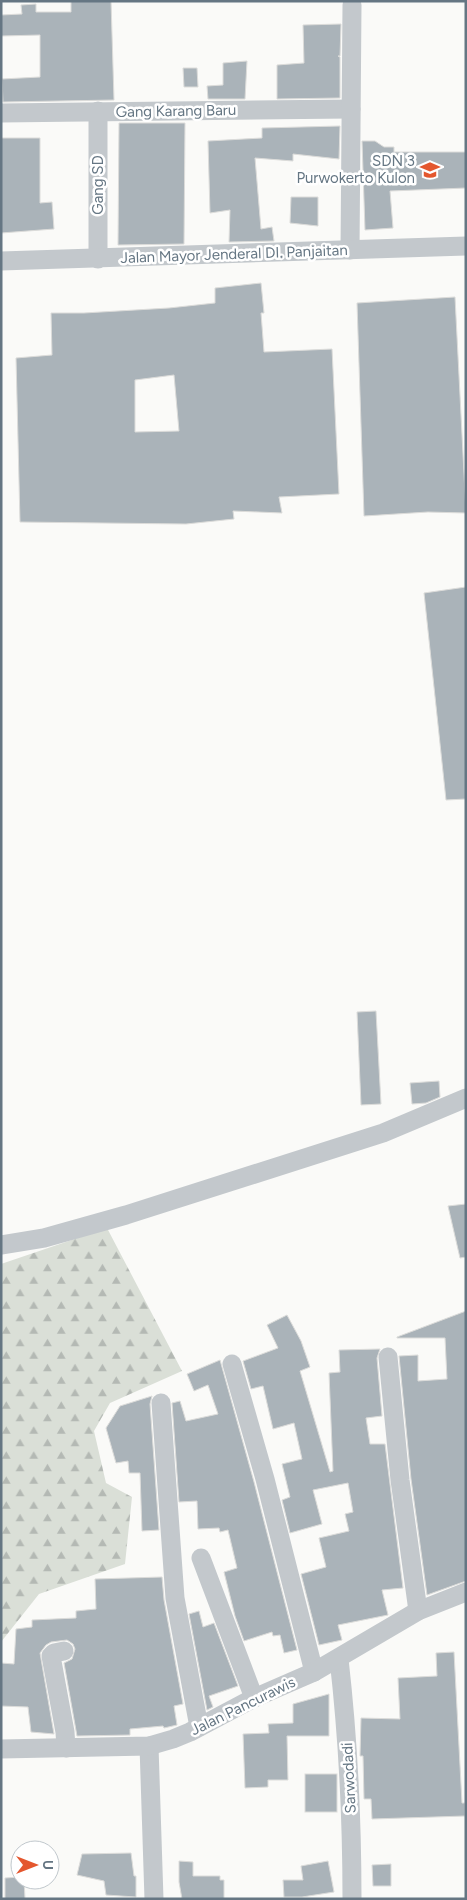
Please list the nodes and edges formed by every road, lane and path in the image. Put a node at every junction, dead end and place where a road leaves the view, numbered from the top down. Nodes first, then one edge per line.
1 (352, 5) dead end
2 (351, 109) junction
3 (98, 111) junction
4 (1, 113) edge
5 (466, 246) edge
6 (350, 250) junction
7 (98, 259) junction
8 (1, 261) edge
9 (466, 1098) edge
10 (1, 1245) edge
11 (388, 1357) dead end
12 (232, 1364) dead end
13 (161, 1403) dead end
14 (201, 1558) dead end
15 (466, 1592) edge
16 (418, 1611) junction
17 (64, 1651) dead end
18 (339, 1658) junction
19 (314, 1672) junction
20 (254, 1698) junction
21 (199, 1727) junction
22 (149, 1746) junction
23 (66, 1748) junction
24 (1, 1749) edge
25 (154, 1899) edge
26 (352, 1899) edge

1 - 2 street
2 - 3 street, Gang Karang Baru
2 - 6 street
3 - 4 street, Gang Karang Baru
3 - 7 street, Gang SD
5 - 6 street, Jalan Mayor Jenderal DI. Panjaitan
6 - 7 street, Jalan Mayor Jenderal DI. Panjaitan
7 - 8 street, Jalan Mayor Jenderal DI. Panjaitan
9 - 10 street
11 - 16 street
12 - 19 street
13 - 21 street
14 - 20 street
15 - 16 street, Jalan Pancurawis
16 - 18 street, Jalan Pancurawis
17 - 23 street
18 - 19 street, Jalan Pancurawis
18 - 26 street, Sarwodadi
19 - 20 street, Jalan Pancurawis
20 - 21 street, Jalan Pancurawis
21 - 22 street, Jalan Pancurawis
22 - 23 street, Jalan Pancurawis
22 - 25 street
23 - 24 street, Jalan Pancurawis

